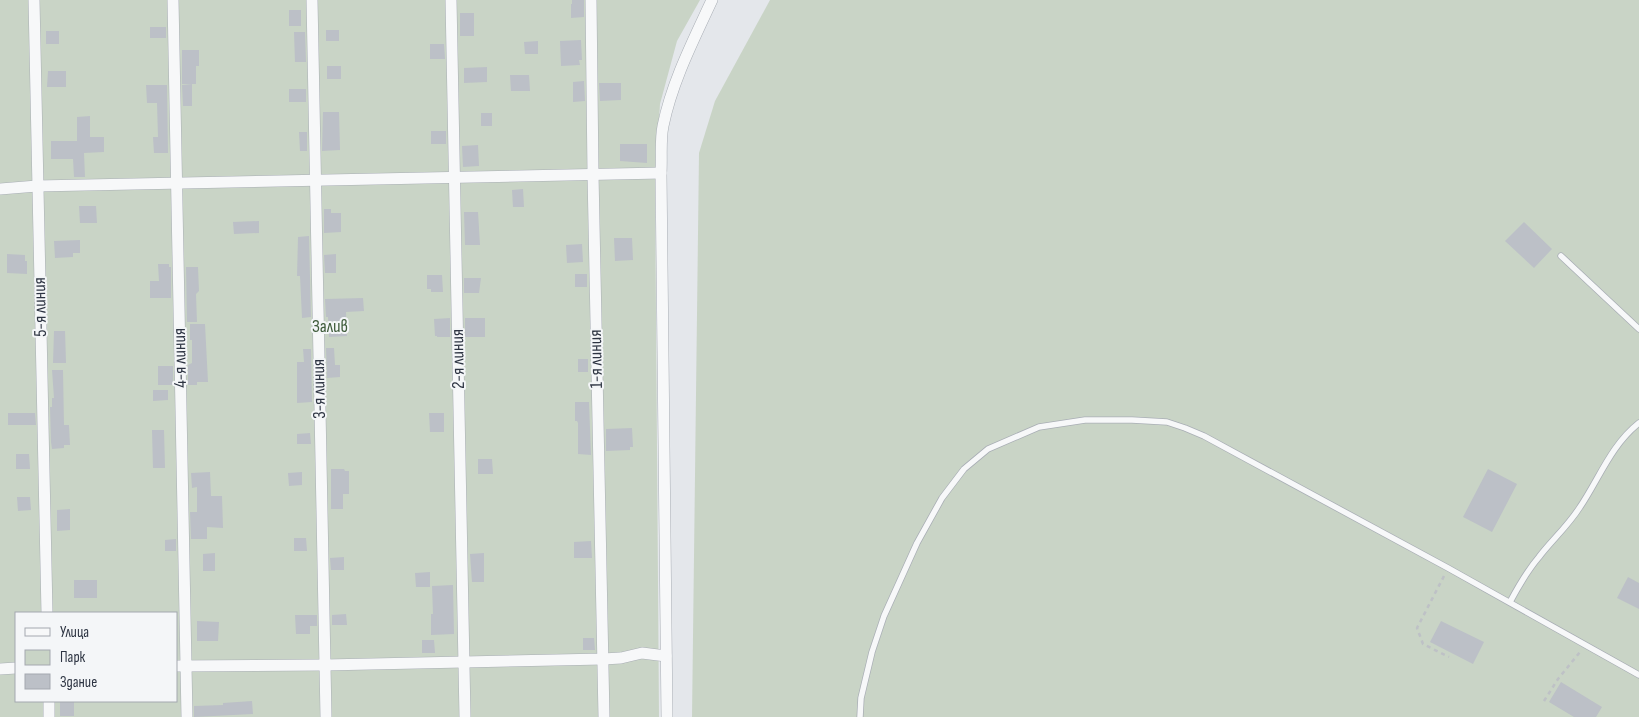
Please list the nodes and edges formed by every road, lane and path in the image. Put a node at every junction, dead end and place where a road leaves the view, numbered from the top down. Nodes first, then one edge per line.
1 (34, 0) edge
2 (173, 0) edge
3 (312, 0) edge
4 (452, 0) edge
5 (591, 0) edge
6 (712, 0) edge
7 (661, 173) junction
8 (593, 174) junction
9 (454, 178) junction
10 (315, 181) junction
11 (177, 184) junction
12 (37, 186) junction
13 (0, 189) edge
14 (1561, 256) dead end
15 (1639, 329) edge
16 (1639, 423) edge
17 (1448, 568) junction
18 (1510, 602) junction
19 (47, 612) edge
20 (1585, 644) junction
21 (666, 656) junction
22 (1449, 657) dead end
23 (602, 660) junction
24 (464, 663) junction
25 (325, 665) junction
26 (181, 666) edge
27 (15, 668) edge
28 (0, 669) edge
29 (1639, 674) edge
30 (1544, 701) dead end
31 (49, 702) edge
32 (49, 717) edge
33 (187, 717) edge
34 (326, 717) edge
35 (465, 717) edge
36 (604, 717) edge
37 (667, 717) edge
38 (860, 717) edge

1 - 12 street, 5-я линия
2 - 11 street, 4-я линия
3 - 10 street, 3-я линия
4 - 9 street, 2-я линия
5 - 8 street, 1-я линия
6 - 7 street
7 - 8 street
7 - 21 street
8 - 9 street
8 - 23 street, 1-я линия
9 - 10 street
9 - 24 street, 2-я линия
10 - 11 street
10 - 25 street, 3-я линия
11 - 12 street
11 - 26 street, 4-я линия
12 - 13 street
12 - 19 street, 5-я линия
14 - 15 lane
16 - 18 lane
17 - 18 lane
17 - 22 path
17 - 38 lane
18 - 20 lane
20 - 29 lane
20 - 30 path
21 - 23 street
21 - 37 street
23 - 24 street
23 - 36 street, 1-я линия
24 - 25 street
24 - 35 street, 2-я линия
25 - 26 street
25 - 34 street, 3-я линия
26 - 33 street, 4-я линия
27 - 28 street
31 - 32 street

